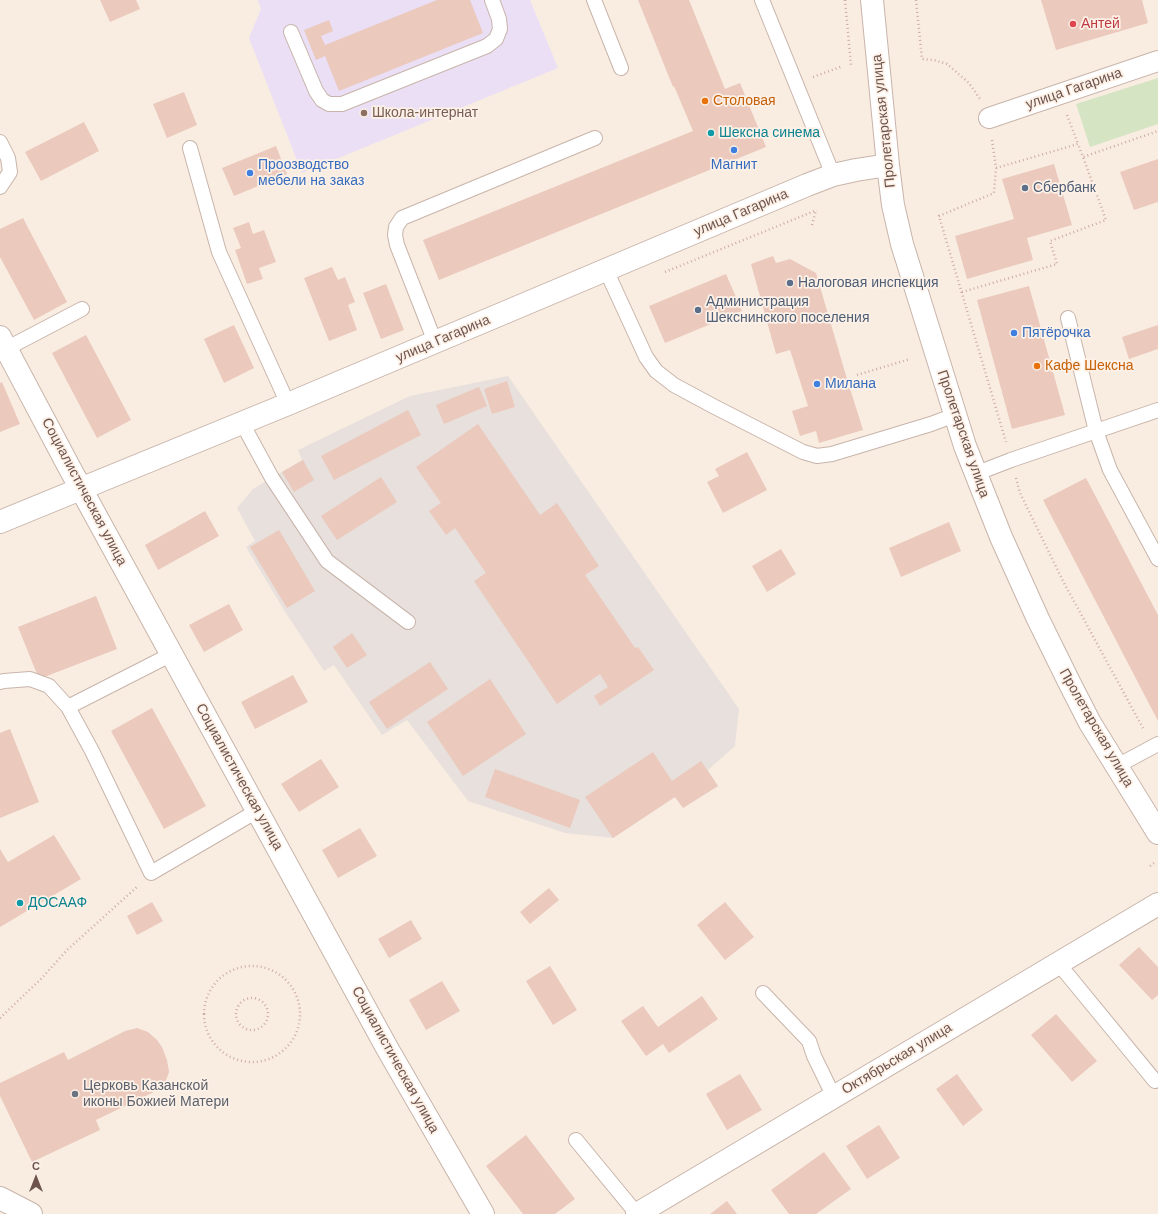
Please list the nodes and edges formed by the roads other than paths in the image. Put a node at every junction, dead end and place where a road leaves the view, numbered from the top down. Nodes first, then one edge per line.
1 (492, 0) edge
2 (594, 0) edge
3 (762, 0) edge
4 (872, 0) edge
5 (291, 32) dead end
6 (1158, 61) edge
7 (621, 68) dead end
8 (989, 118) road end
9 (595, 138) dead end
10 (0, 142) edge
11 (190, 148) dead end
12 (888, 165) junction
13 (833, 175) junction
14 (0, 187) edge
15 (606, 270) junction
16 (82, 309) dead end
17 (1068, 318) dead end
18 (435, 342) junction
19 (2, 346) edge
20 (288, 404) junction
21 (1158, 410) edge
22 (954, 415) junction
23 (242, 423) junction
24 (1096, 431) junction
25 (975, 474) junction
26 (82, 489) junction
27 (0, 522) edge
28 (1158, 559) edge
29 (408, 622) dead end
30 (172, 654) junction
31 (0, 682) edge
32 (68, 707) junction
33 (1156, 745) edge
34 (1117, 766) junction
35 (257, 811) junction
36 (1158, 833) edge
37 (1158, 904) edge
38 (1058, 963) junction
39 (763, 993) dead end
40 (1155, 1081) dead end
41 (834, 1096) junction
42 (576, 1140) dead end
43 (0, 1198) edge
44 (31, 1214) edge
45 (483, 1214) edge
46 (637, 1214) edge

1 - 5 lane
2 - 7 lane
3 - 13 lane
4 - 12 street, Пролетарская улица
6 - 8 street, улица Гагарина
9 - 18 lane
10 - 14 lane
11 - 20 lane
12 - 13 street, улица Гагарина
12 - 22 street, Пролетарская улица
13 - 15 street, улица Гагарина
15 - 18 street, улица Гагарина
15 - 22 lane
16 - 19 lane
17 - 24 lane
18 - 20 street, улица Гагарина
19 - 26 street, Социалистическая улица
20 - 23 street, улица Гагарина
21 - 24 lane
22 - 25 street, Пролетарская улица
23 - 26 street, улица Гагарина
23 - 29 lane
24 - 25 lane
24 - 28 lane
25 - 34 street, Пролетарская улица
26 - 27 street, улица Гагарина
26 - 30 street, Социалистическая улица
30 - 32 lane
30 - 35 street, Социалистическая улица
31 - 32 lane
32 - 35 lane
33 - 34 lane
34 - 36 street, Пролетарская улица
35 - 45 street, Социалистическая улица
37 - 38 street, Октябрьская улица
38 - 40 lane
38 - 41 street, Октябрьская улица
39 - 41 lane
41 - 46 street, Октябрьская улица
42 - 46 lane
43 - 44 street

